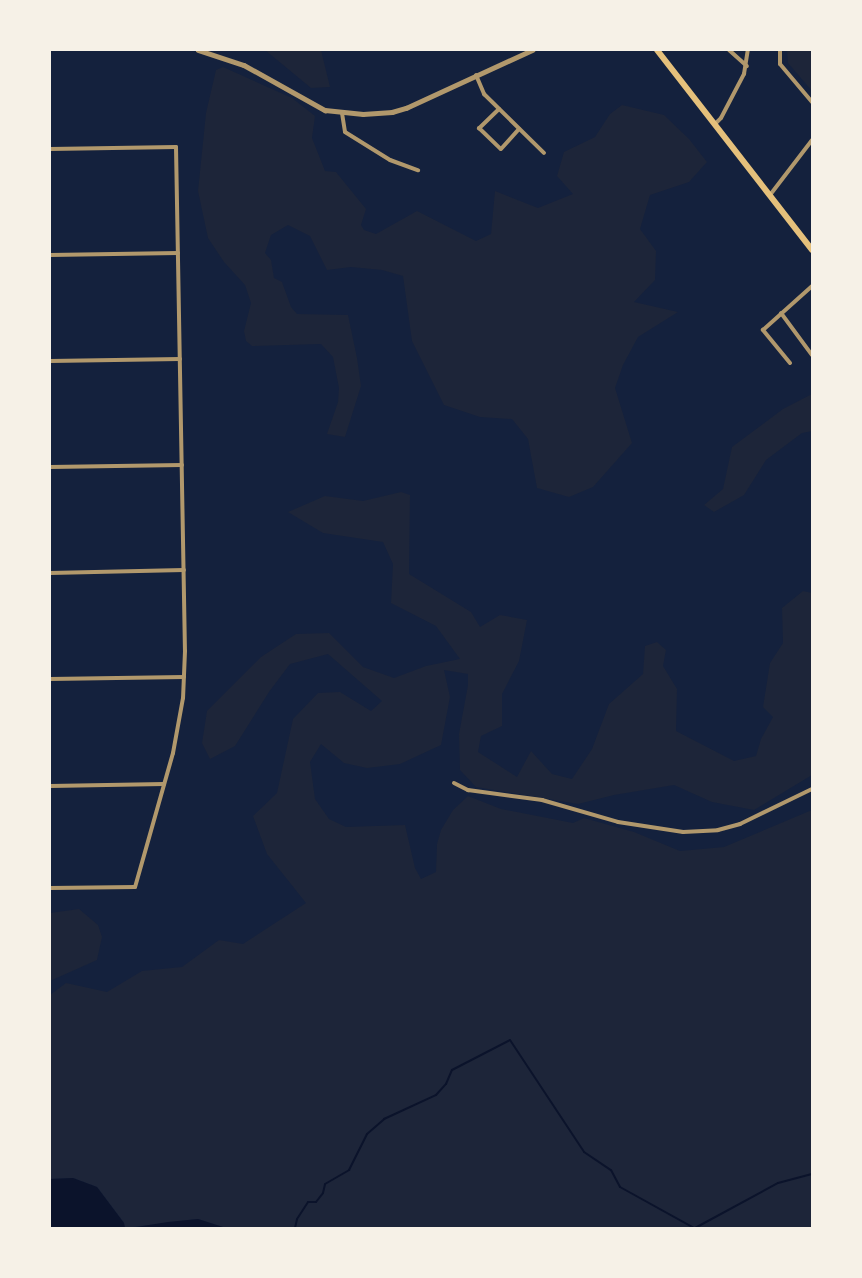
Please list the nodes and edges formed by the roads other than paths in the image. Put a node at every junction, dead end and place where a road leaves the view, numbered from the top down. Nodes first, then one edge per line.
1 (198, 50) edge
2 (532, 50) edge
3 (657, 50) edge
4 (729, 50) edge
5 (748, 50) edge
6 (780, 50) edge
7 (747, 66) junction
8 (476, 75) junction
9 (813, 102) edge
10 (499, 108) junction
11 (342, 113) junction
12 (714, 124) junction
13 (519, 129) junction
14 (813, 140) edge
15 (50, 149) edge
16 (544, 153) dead end
17 (418, 170) dead end
18 (770, 195) junction
19 (813, 250) edge
20 (178, 253) junction
21 (50, 255) edge
22 (813, 286) edge
23 (781, 313) junction
24 (812, 355) edge
25 (180, 358) junction
26 (50, 361) edge
27 (790, 363) dead end
28 (182, 465) junction
29 (50, 467) edge
30 (184, 570) junction
31 (50, 573) edge
32 (184, 677) junction
33 (50, 679) edge
34 (454, 783) dead end
35 (164, 784) junction
36 (50, 786) edge
37 (813, 789) edge
38 (50, 888) edge

1 - 11 street
2 - 8 street
3 - 12 highway
4 - 7 street
5 - 7 street
6 - 9 street
7 - 12 street
8 - 10 street
8 - 11 street
10 - 13 street
10 - 13 street
11 - 17 street
12 - 18 highway
13 - 16 street
14 - 18 street
15 - 20 street
18 - 19 highway
20 - 21 street
20 - 25 street
22 - 23 street
23 - 24 street
23 - 27 street
25 - 26 street
25 - 28 street
28 - 29 street
28 - 30 street
30 - 31 street
30 - 32 street
32 - 33 street
32 - 35 street
34 - 37 street
35 - 36 street
35 - 38 street

